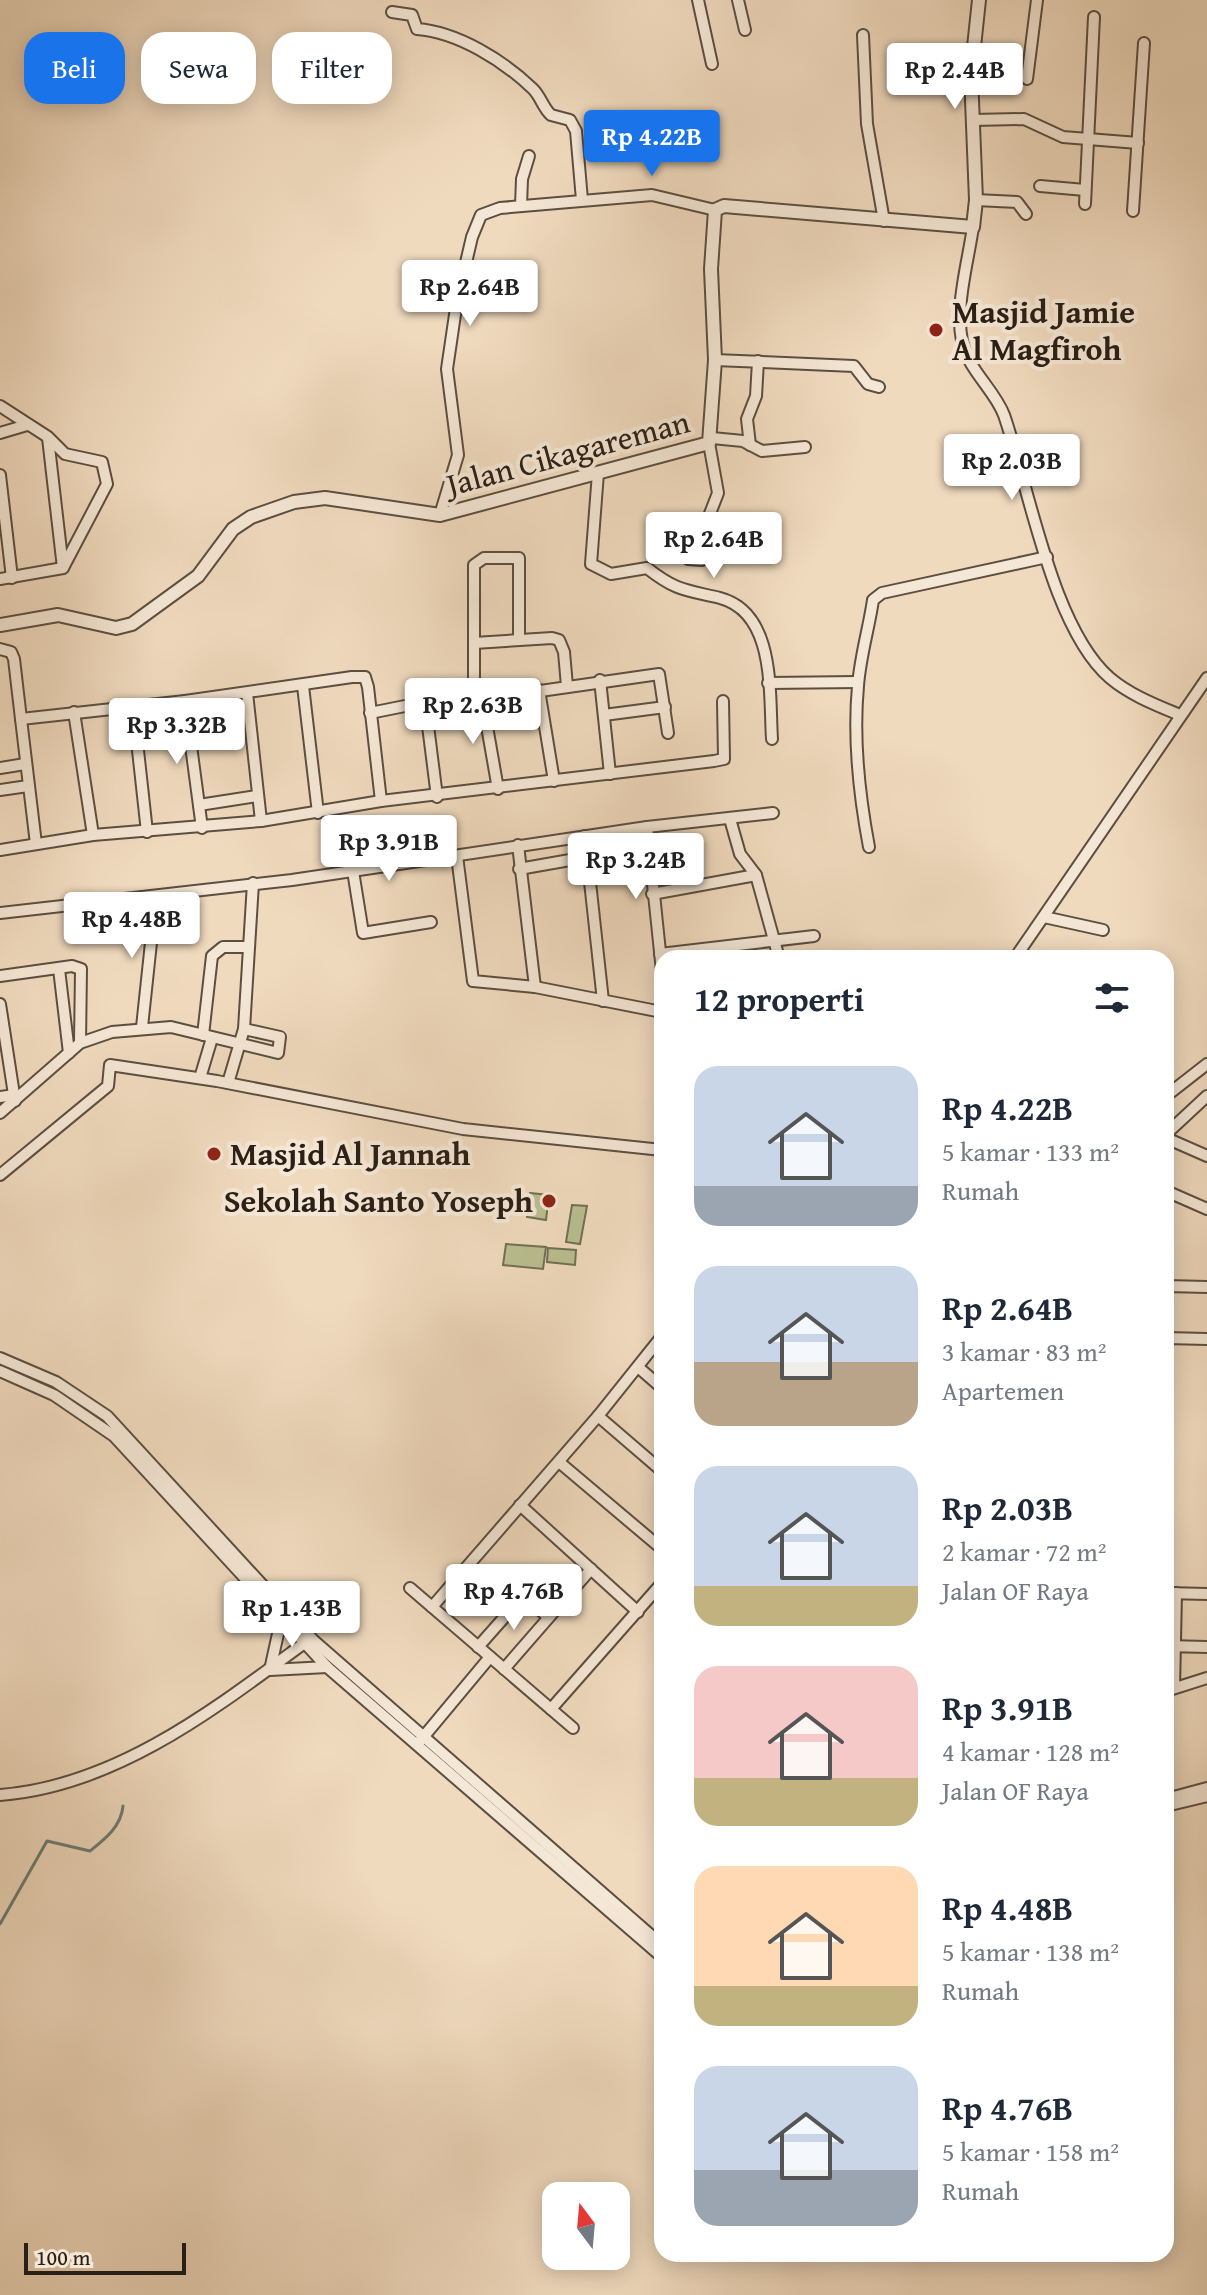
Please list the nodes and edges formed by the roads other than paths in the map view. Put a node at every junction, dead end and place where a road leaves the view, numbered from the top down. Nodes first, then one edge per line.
1 (698, 0) edge
2 (739, 0) edge
3 (979, 0) edge
4 (1037, 0) edge
5 (392, 12) dead end
6 (1094, 17) dead end
7 (745, 30) dead end
8 (863, 35) dead end
9 (1144, 43) dead end
10 (712, 64) dead end
11 (1027, 79) dead end
12 (973, 120) junction
13 (1088, 140) junction
14 (1138, 143) junction
15 (529, 156) dead end
16 (1040, 186) dead end
17 (1085, 190) junction
18 (582, 200) junction
19 (976, 200) junction
20 (1085, 204) dead end
21 (521, 206) junction
22 (715, 210) junction
23 (1133, 211) dead end
24 (1026, 214) dead end
25 (884, 221) junction
26 (973, 227) junction
27 (715, 360) junction
28 (758, 361) junction
29 (879, 387) dead end
30 (0, 406) edge
31 (27, 425) junction
32 (0, 433) edge
33 (48, 437) junction
34 (711, 440) junction
35 (750, 445) junction
36 (805, 447) dead end
37 (598, 473) junction
38 (0, 475) edge
39 (440, 515) junction
40 (1047, 557) junction
41 (688, 559) dead end
42 (63, 568) junction
43 (12, 578) junction
44 (0, 579) edge
45 (0, 625) edge
46 (519, 639) junction
47 (474, 643) junction
48 (0, 649) edge
49 (1207, 678) edge
50 (600, 680) junction
51 (858, 682) junction
52 (768, 683) junction
53 (303, 686) junction
54 (567, 686) junction
55 (539, 690) junction
56 (247, 693) junction
57 (478, 699) junction
58 (185, 701) junction
59 (723, 701) dead end
60 (425, 702) junction
61 (133, 705) junction
62 (665, 707) junction
63 (74, 712) junction
64 (370, 713) junction
65 (604, 715) junction
66 (1180, 715) junction
67 (21, 719) junction
68 (668, 733) dead end
69 (772, 739) dead end
70 (25, 764) junction
71 (0, 768) edge
72 (610, 774) junction
73 (554, 781) junction
74 (28, 786) junction
75 (498, 789) junction
76 (0, 790) edge
77 (257, 796) junction
78 (437, 797) junction
79 (381, 801) junction
80 (199, 805) junction
81 (318, 813) junction
82 (773, 813) dead end
83 (730, 819) junction
84 (261, 821) junction
85 (647, 827) junction
86 (202, 828) junction
87 (147, 832) junction
88 (93, 835) junction
89 (585, 836) junction
90 (36, 844) junction
91 (518, 845) junction
92 (869, 847) dead end
93 (0, 850) edge
94 (457, 856) junction
95 (587, 857) junction
96 (519, 869) junction
97 (353, 871) junction
98 (756, 875) junction
99 (253, 883) junction
100 (652, 894) junction
101 (156, 896) junction
102 (0, 913) edge
103 (1044, 917) junction
104 (431, 922) dead end
105 (1103, 930) dead end
106 (814, 936) dead end
107 (774, 939) junction
108 (248, 947) junction
109 (659, 950) edge
110 (690, 950) edge
111 (777, 950) edge
112 (1021, 950) edge
113 (59, 969) junction
114 (0, 976) edge
115 (535, 987) junction
116 (603, 1001) junction
117 (0, 1004) edge
118 (654, 1011) edge
119 (142, 1027) junction
120 (244, 1029) junction
121 (207, 1037) junction
122 (80, 1043) junction
123 (237, 1044) junction
124 (69, 1053) junction
125 (1207, 1064) edge
126 (200, 1078) junction
127 (228, 1083) junction
128 (1174, 1090) edge
129 (1207, 1096) edge
130 (0, 1097) edge
131 (14, 1098) junction
132 (0, 1113) edge
133 (1174, 1128) edge
134 (1174, 1140) edge
135 (654, 1149) edge
136 (1207, 1156) edge
137 (0, 1175) edge
138 (1174, 1195) edge
139 (1207, 1209) edge
140 (1174, 1286) edge
141 (1207, 1287) edge
142 (1174, 1338) edge
143 (1207, 1339) edge
144 (654, 1346) edge
145 (0, 1358) edge
146 (638, 1367) junction
147 (0, 1371) edge
148 (654, 1381) edge
149 (598, 1416) junction
150 (559, 1462) junction
151 (654, 1464) edge
152 (520, 1505) junction
153 (654, 1542) edge
154 (591, 1569) junction
155 (505, 1578) dead end
156 (410, 1588) dead end
157 (654, 1593) edge
158 (1174, 1593) edge
159 (1207, 1594) edge
160 (524, 1595) junction
161 (432, 1607) junction
162 (638, 1612) junction
163 (548, 1617) junction
164 (281, 1620) junction
165 (308, 1641) junction
166 (1174, 1646) edge
167 (478, 1647) junction
168 (1207, 1647) edge
169 (490, 1657) junction
170 (327, 1667) junction
171 (504, 1669) junction
172 (270, 1670) junction
173 (1207, 1678) edge
174 (1174, 1689) edge
175 (551, 1709) junction
176 (573, 1728) dead end
177 (420, 1741) junction
178 (1207, 1788) edge
179 (0, 1795) edge
180 (1207, 1796) edge
181 (1174, 1797) edge
182 (1174, 1804) edge
183 (654, 1938) edge
184 (654, 1950) edge

1 - 10 street
2 - 7 street
3 - 12 street
4 - 11 street
5 - 18 street
6 - 13 street
8 - 25 street
9 - 14 street
12 - 13 street
12 - 19 street
13 - 14 street
13 - 17 street
14 - 23 street
15 - 21 street
16 - 17 street
17 - 20 street
18 - 21 street
18 - 22 street
19 - 24 street
19 - 26 street
21 - 39 street
22 - 25 street
22 - 27 street, Jalan Cikagareman
25 - 26 street
26 - 40 street
27 - 28 street
27 - 34 street, Jalan Cikagareman
28 - 29 street
28 - 35 street
30 - 31 street
31 - 32 street
31 - 33 street
33 - 42 street
33 - 42 street
34 - 35 street
34 - 37 street, Jalan Cikagareman
34 - 41 street
35 - 36 street
37 - 39 street, Jalan Cikagareman
37 - 52 street
38 - 43 street
39 - 45 street, Jalan Cikagareman
40 - 51 street
40 - 66 street
42 - 43 street
43 - 44 street
46 - 47 street
46 - 47 street
46 - 54 street
47 - 57 street
48 - 67 street
49 - 66 street
50 - 54 street
50 - 62 street
50 - 65 street
51 - 52 street
51 - 92 street
52 - 69 street
53 - 56 street
53 - 64 street
53 - 81 street
54 - 55 street
55 - 57 street
55 - 73 street
56 - 58 street
56 - 77 street
57 - 60 street
57 - 75 street
58 - 61 street
58 - 80 street
59 - 72 street
60 - 64 street
60 - 78 street
61 - 63 street
61 - 87 street
62 - 65 street
62 - 68 street
63 - 67 street
63 - 88 street
64 - 79 street
65 - 72 street
66 - 103 street
67 - 70 street
70 - 71 street
70 - 74 street
72 - 73 street
73 - 75 street
74 - 76 street
74 - 90 street
75 - 78 street
77 - 80 street
77 - 84 street
78 - 79 street
79 - 81 street
80 - 86 street
81 - 84 street
82 - 83 street
83 - 85 street
83 - 98 street
84 - 86 street
85 - 89 street
85 - 100 street
86 - 87 street
87 - 88 street
88 - 90 street
89 - 91 street
89 - 95 street
90 - 93 street
91 - 94 street
91 - 96 street
94 - 97 street
94 - 115 street
95 - 96 street
95 - 116 street
96 - 115 street
97 - 99 street
97 - 104 street
98 - 100 street
98 - 107 street
99 - 101 street
99 - 108 street
100 - 109 street
101 - 102 street
101 - 119 street
103 - 105 street
103 - 112 street
106 - 107 street
107 - 110 street
107 - 111 street
108 - 120 street
108 - 121 street
113 - 114 street
113 - 122 street
113 - 124 street
115 - 116 street
116 - 118 street
117 - 131 street
119 - 121 street
119 - 122 street
120 - 123 street
120 - 123 street
121 - 123 street
121 - 126 street
122 - 124 street
123 - 127 street
124 - 131 street
125 - 128 street
126 - 127 street
126 - 137 street
127 - 135 street
129 - 133 street
130 - 131 street
131 - 132 street
134 - 136 street
138 - 139 street
140 - 141 street
142 - 143 street
144 - 146 street
145 - 165 street
146 - 148 street
146 - 149 street
147 - 164 street
149 - 150 street
149 - 151 street
150 - 152 street
150 - 153 street
152 - 154 street
152 - 161 street
154 - 162 street
154 - 163 street
155 - 160 street
156 - 161 street
157 - 162 street
158 - 159 street
160 - 163 street
160 - 167 street
161 - 167 street
162 - 175 street
163 - 171 street
164 - 165 street
164 - 172 street
165 - 170 street
165 - 172 street
165 - 177 street
166 - 168 street
167 - 169 street
169 - 171 street
169 - 177 street
170 - 172 street
170 - 177 street
171 - 175 street
172 - 179 street
173 - 174 street
175 - 176 street
177 - 183 street
177 - 184 street
178 - 181 street
180 - 182 street

